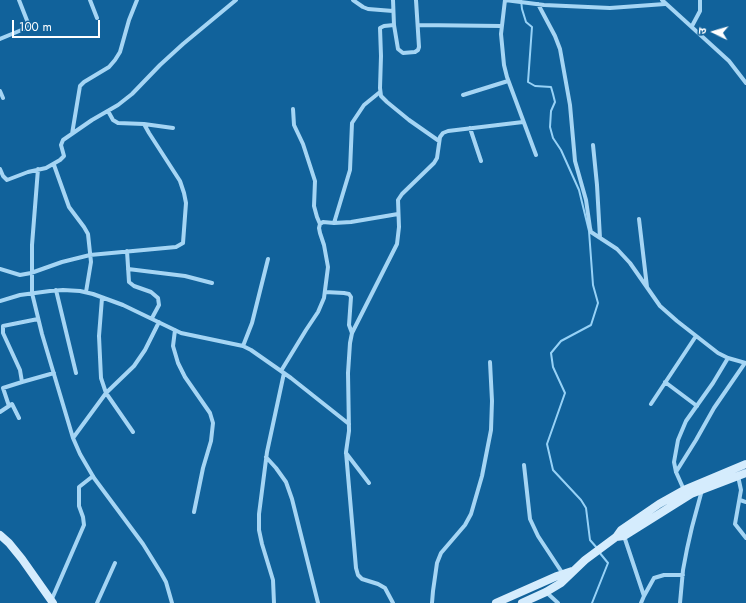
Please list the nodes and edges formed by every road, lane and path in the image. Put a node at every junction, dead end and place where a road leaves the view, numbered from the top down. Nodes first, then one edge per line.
1 (19, 0) edge
2 (90, 0) edge
3 (138, 0) edge
4 (236, 0) edge
5 (354, 0) edge
6 (393, 0) edge
7 (416, 0) edge
8 (505, 0) edge
9 (700, 0) edge
10 (663, 2) edge
11 (538, 4) junction
12 (393, 12) junction
13 (97, 18) dead end
14 (394, 25) junction
15 (418, 25) junction
16 (501, 26) junction
17 (692, 26) junction
18 (0, 39) edge
19 (508, 81) junction
20 (746, 83) edge
21 (0, 91) edge
22 (380, 92) junction
23 (463, 95) dead end
24 (3, 98) dead end
25 (293, 109) dead end
26 (108, 111) junction
27 (523, 122) junction
28 (144, 124) junction
29 (173, 128) dead end
30 (470, 128) junction
31 (72, 134) junction
32 (439, 141) junction
33 (593, 145) dead end
34 (536, 155) dead end
35 (482, 161) dead end
36 (54, 165) junction
37 (0, 169) edge
38 (38, 169) junction
39 (398, 214) junction
40 (639, 219) dead end
41 (334, 223) junction
42 (320, 224) junction
43 (600, 238) junction
44 (127, 252) junction
45 (90, 255) junction
46 (268, 259) dead end
47 (0, 269) edge
48 (128, 269) junction
49 (31, 273) junction
50 (212, 283) dead end
51 (647, 288) junction
52 (56, 290) junction
53 (86, 292) junction
54 (325, 292) junction
55 (32, 293) junction
56 (102, 298) junction
57 (0, 301) edge
58 (152, 318) junction
59 (38, 320) junction
60 (159, 322) junction
61 (175, 330) junction
62 (352, 333) junction
63 (696, 336) junction
64 (243, 346) junction
65 (728, 358) junction
66 (490, 362) dead end
67 (745, 363) edge
68 (283, 372) junction
69 (76, 373) dead end
70 (54, 374) junction
71 (22, 382) junction
72 (665, 382) junction
73 (106, 393) junction
74 (651, 404) dead end
75 (9, 406) junction
76 (697, 406) junction
77 (0, 412) edge
78 (19, 418) dead end
79 (349, 424) junction
80 (133, 432) dead end
81 (73, 438) junction
82 (346, 452) junction
83 (266, 457) junction
84 (746, 464) edge
85 (524, 465) dead end
86 (676, 472) junction
87 (742, 474) edge
88 (93, 476) junction
89 (369, 483) dead end
90 (684, 490) junction
91 (702, 490) junction
92 (740, 500) junction
93 (746, 502) edge
94 (194, 512) dead end
95 (0, 535) edge
96 (624, 536) junction
97 (616, 538) junction
98 (746, 538) edge
99 (115, 563) dead end
100 (574, 570) junction
101 (562, 574) junction
102 (683, 575) junction
103 (546, 592) junction
104 (644, 596) junction
105 (52, 602) edge
106 (97, 603) edge
107 (172, 603) edge
108 (274, 603) edge
109 (318, 603) edge
110 (393, 603) edge
111 (432, 603) edge
112 (496, 603) edge
113 (522, 603) edge
114 (558, 603) edge
115 (641, 603) edge
116 (680, 603) edge

1 - 18 street
2 - 13 street
3 - 31 street
4 - 26 street
5 - 12 street
6 - 12 street
7 - 15 street
8 - 11 street
8 - 16 street
9 - 17 street
10 - 11 street
10 - 17 street
11 - 43 street
12 - 14 street
14 - 15 street
14 - 22 street
15 - 16 street
16 - 19 street
17 - 20 street
19 - 23 street
19 - 27 street
21 - 24 street
22 - 32 street
22 - 41 street
25 - 42 street
26 - 28 street
26 - 31 street
27 - 30 street
27 - 34 street
28 - 29 street
28 - 44 street
30 - 32 street
30 - 35 street
31 - 36 street
32 - 39 street
33 - 43 street
36 - 38 street
36 - 45 street
37 - 38 street
38 - 49 street
39 - 41 street
39 - 62 street
40 - 51 street
41 - 42 street
42 - 54 street
43 - 51 street
44 - 45 street
44 - 48 street
45 - 49 street
45 - 53 street
46 - 64 street
47 - 49 street
48 - 50 street
48 - 58 street
49 - 55 street
51 - 63 street
52 - 53 street
52 - 55 street
52 - 69 street
53 - 56 street
54 - 62 street
54 - 68 street
55 - 57 street
55 - 59 street
56 - 58 street
56 - 73 street
58 - 60 street
59 - 70 street
59 - 71 street
60 - 61 street
60 - 73 street
61 - 64 street
61 - 94 street
62 - 79 street
63 - 65 street
63 - 72 street
64 - 68 street
65 - 67 street
65 - 76 street
66 - 111 street
67 - 86 street
68 - 79 street
68 - 83 street
70 - 71 street
70 - 81 street
71 - 75 street
72 - 74 street
72 - 76 street
73 - 80 street
73 - 81 street
75 - 77 street
75 - 78 street
76 - 86 street
79 - 82 street
81 - 88 street
82 - 89 street
82 - 110 street
83 - 108 street
83 - 109 street
84 - 90 street
85 - 101 street
86 - 90 street
87 - 91 street
87 - 92 street
88 - 105 street
88 - 107 street
90 - 97 street
91 - 96 street
91 - 102 street
92 - 93 street
92 - 98 street
95 - 105 street
96 - 97 street
96 - 104 street
97 - 100 street
99 - 106 street
100 - 101 street
100 - 103 street
101 - 112 street
102 - 104 street
102 - 116 street
103 - 113 street
103 - 114 street
104 - 115 street

